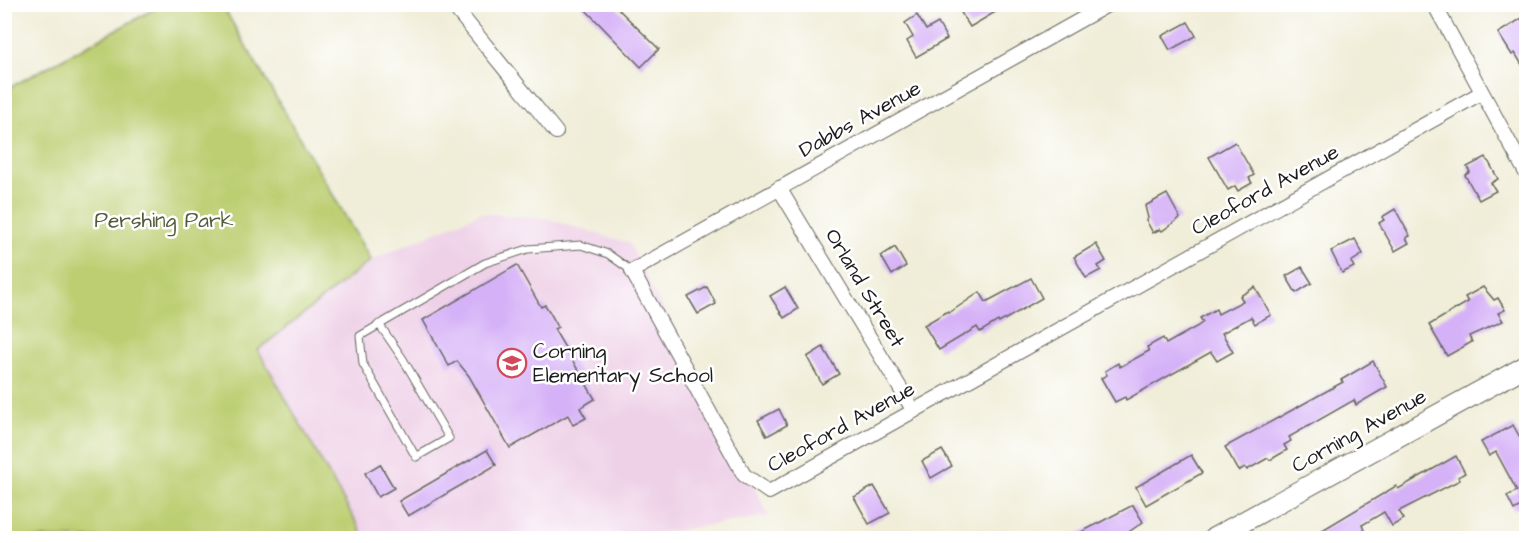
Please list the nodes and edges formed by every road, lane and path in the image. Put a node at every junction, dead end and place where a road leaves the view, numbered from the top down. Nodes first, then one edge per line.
1 (452, 4) edge
2 (1109, 4) edge
3 (1434, 4) edge
4 (1481, 93) junction
5 (556, 132) dead end
6 (1527, 173) edge
7 (779, 188) junction
8 (632, 271) junction
9 (379, 324) junction
10 (1527, 366) edge
11 (914, 411) junction
12 (1214, 538) edge

1 - 5 street
2 - 7 street, Dabbs Avenue
3 - 4 street
4 - 6 street
4 - 11 street, Cleoford Avenue
7 - 8 street, Dabbs Avenue
7 - 11 street, Orland Street
8 - 9 lane, Cleoford Avenue
8 - 11 street, Cleoford Avenue
9 - 9 lane, Cleoford Avenue
10 - 12 street, Corning Avenue

